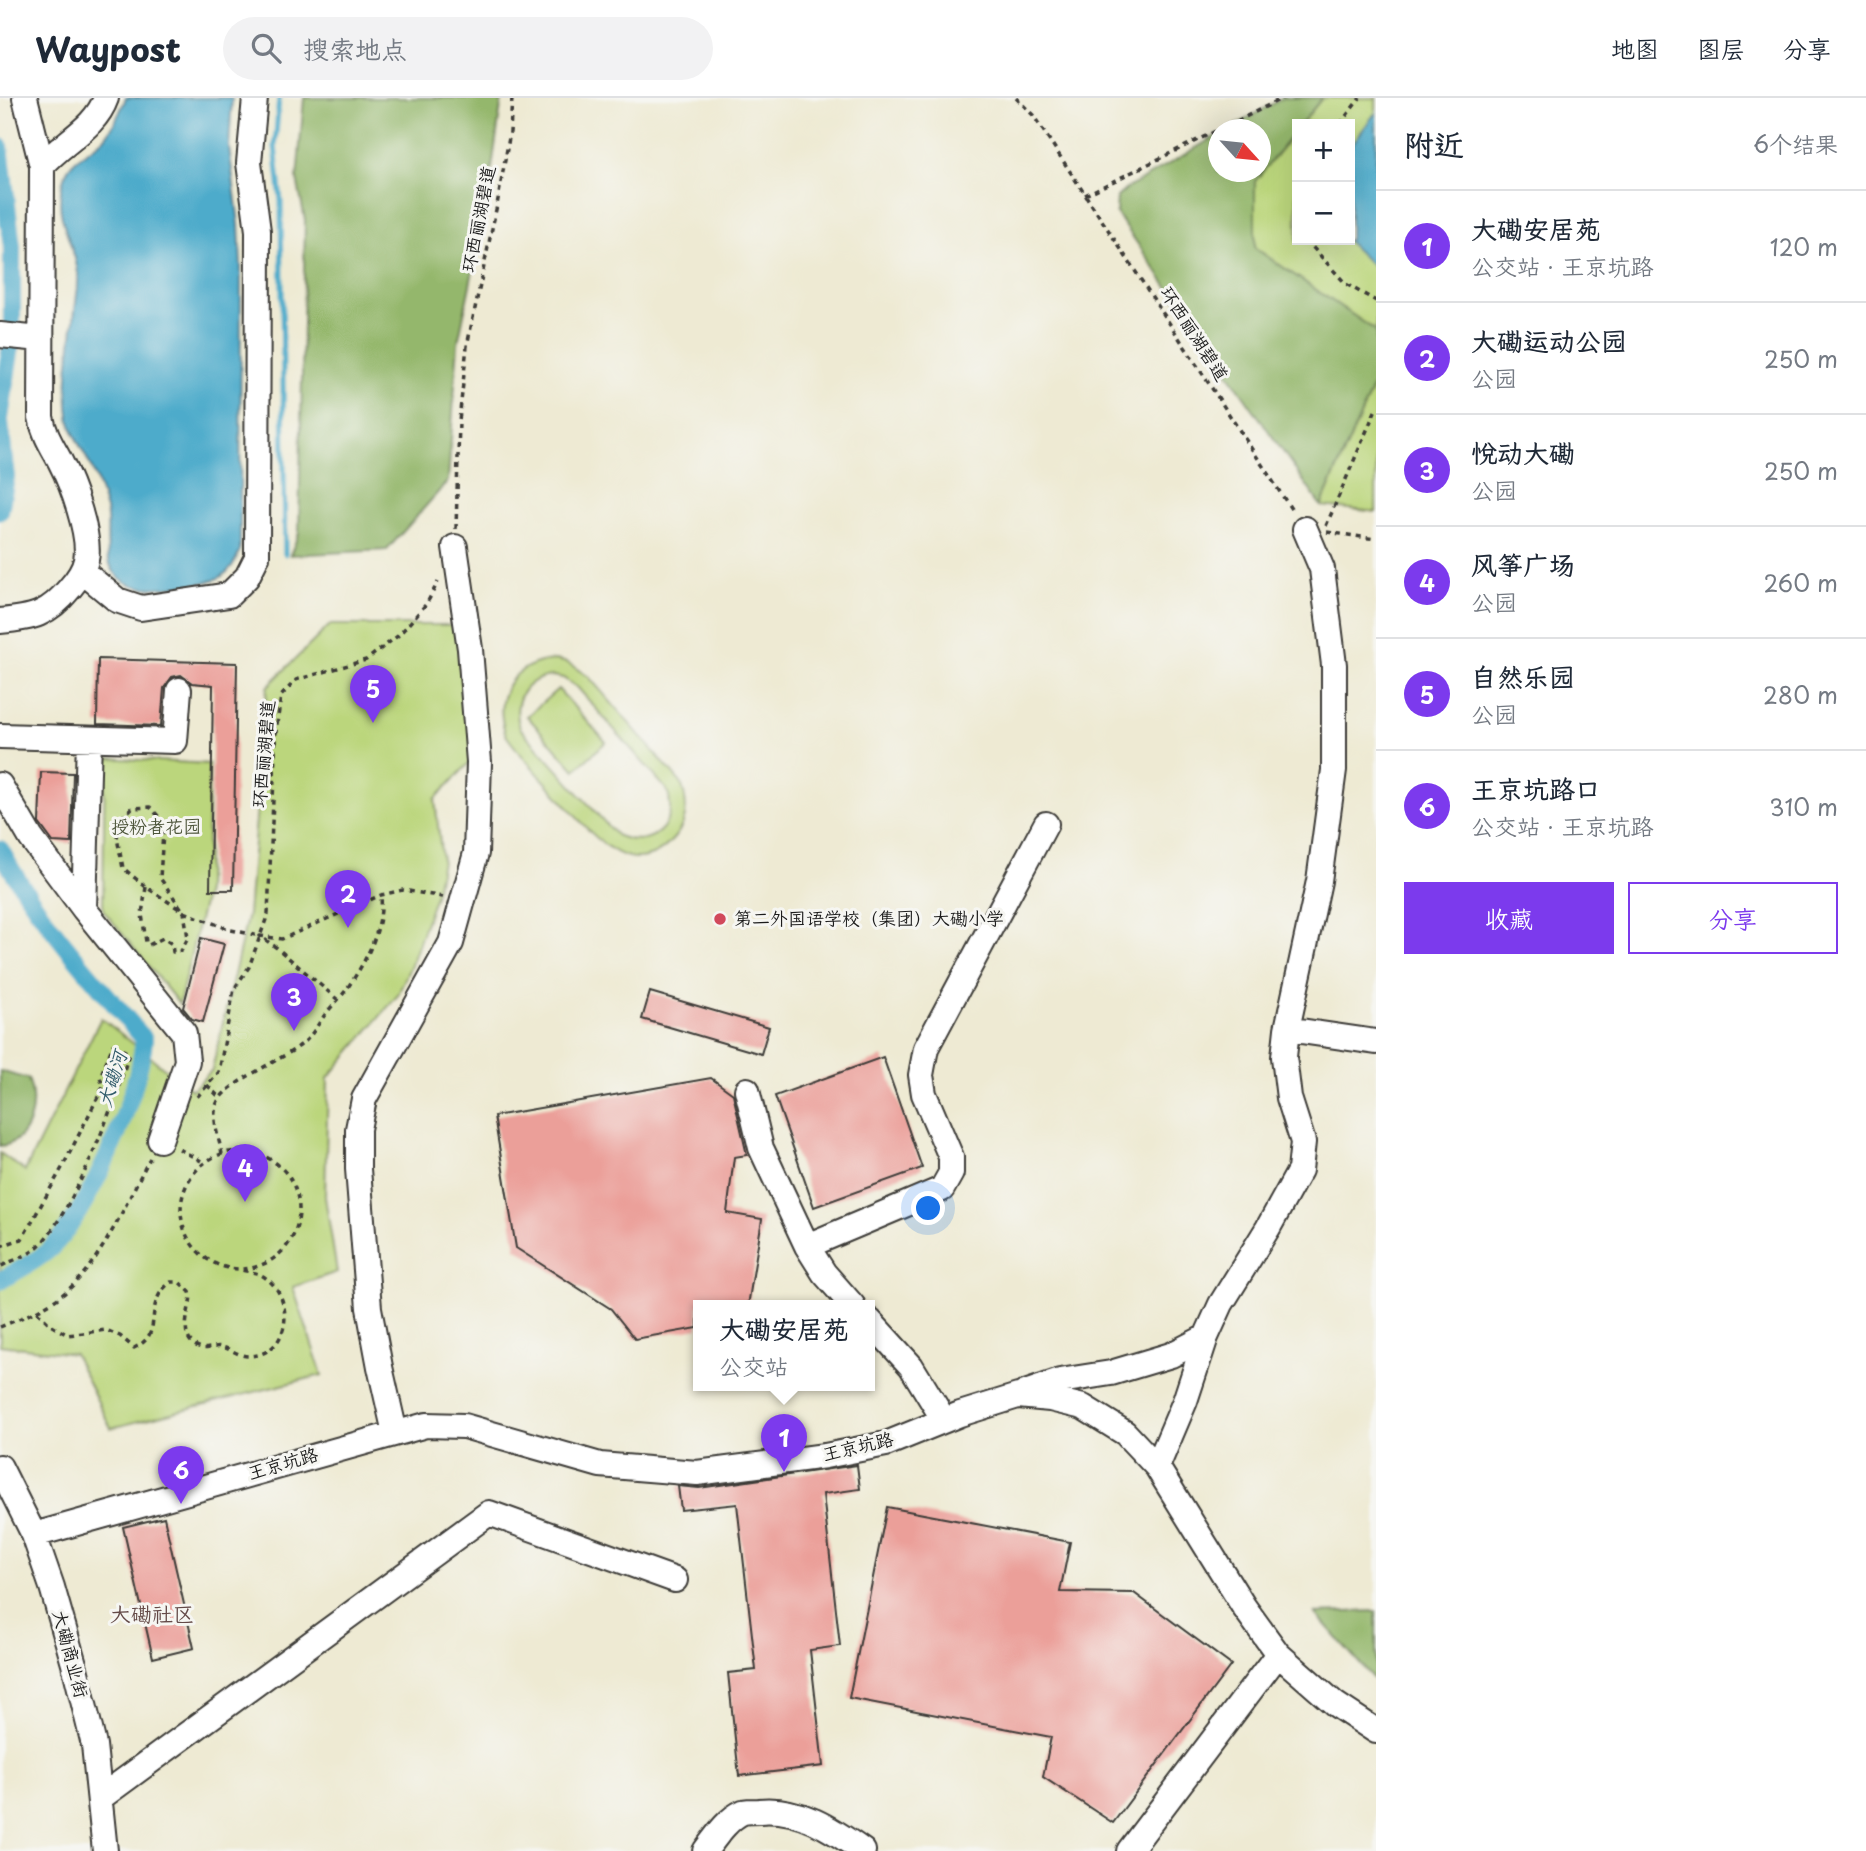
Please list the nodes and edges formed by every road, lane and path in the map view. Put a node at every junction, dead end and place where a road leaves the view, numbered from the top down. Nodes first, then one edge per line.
1 (25, 98) edge
2 (106, 98) edge
3 (255, 98) edge
4 (512, 98) edge
5 (1016, 98) edge
6 (1283, 98) edge
7 (1360, 98) edge
8 (1241, 119) edge
9 (1344, 119) edge
10 (1208, 135) edge
11 (42, 166) junction
12 (1085, 195) junction
13 (1311, 245) edge
14 (1376, 301) edge
15 (0, 335) edge
16 (41, 339) junction
17 (1376, 409) edge
18 (1314, 531) junction
19 (1376, 539) edge
20 (454, 547) joint
21 (82, 571) junction
22 (440, 579) dead end
23 (0, 621) edge
24 (179, 690) dead end
25 (0, 736) edge
26 (89, 738) junction
27 (0, 785) edge
28 (1046, 824) dead end
29 (146, 887) junction
30 (381, 895) junction
31 (463, 900) junction
32 (84, 909) junction
33 (184, 912) junction
34 (260, 936) junction
35 (338, 1000) junction
36 (1287, 1029) junction
37 (1376, 1042) edge
38 (207, 1085) junction
39 (747, 1090) dead end
40 (220, 1098) junction
41 (191, 1103) dead end
42 (160, 1140) junction
43 (222, 1154) junction
44 (205, 1163) junction
45 (0, 1246) edge
46 (807, 1246) junction
47 (0, 1266) edge
48 (238, 1269) junction
49 (848, 1300) edge
50 (36, 1311) junction
51 (875, 1326) edge
52 (0, 1327) edge
53 (1206, 1337) junction
54 (1018, 1396) junction
55 (944, 1420) junction
56 (396, 1433) junction
57 (0, 1467) edge
58 (1157, 1467) junction
59 (34, 1535) junction
60 (675, 1580) dead end
61 (1278, 1654) junction
62 (1376, 1731) edge
63 (100, 1798) junction
64 (105, 1851) edge
65 (705, 1851) edge
66 (863, 1851) edge
67 (1129, 1851) edge

1 - 11 street
2 - 11 street
3 - 21 street
4 - 20 path, 环西丽湖碧道
5 - 12 path, 环西丽湖碧道
6 - 8 path
7 - 9 path
10 - 12 path
11 - 16 street
12 - 18 path, 环西丽湖碧道
13 - 14 path
15 - 16 street
16 - 21 street
17 - 18 path
18 - 19 path
18 - 36 street
20 - 31 street
21 - 23 street
22 - 34 path, 环西丽湖碧道
24 - 26 street
25 - 26 street
26 - 32 street
27 - 32 street
28 - 46 street
29 - 33 path
29 - 33 path
29 - 33 path
30 - 31 path
30 - 34 path
30 - 35 path
31 - 56 street
32 - 42 street
33 - 34 path
34 - 35 path
34 - 38 path, 环西丽湖碧道
35 - 40 path
36 - 37 street
36 - 53 street
38 - 40 path
38 - 41 path, 环西丽湖碧道
39 - 46 street
40 - 43 path
42 - 44 path
42 - 50 path
43 - 44 path
43 - 48 path
44 - 48 path
45 - 47 path
46 - 49 street
48 - 50 path
50 - 52 path
51 - 55 street
53 - 54 street
53 - 58 street
54 - 55 street, 王京坑路
54 - 58 street, 王京坑路
55 - 56 street, 王京坑路
56 - 59 street, 王京坑路
57 - 59 street, 大磡商业街
58 - 61 street, 王京坑路
59 - 63 street, 大磡商业街
60 - 63 street
61 - 62 street, 王京坑路
61 - 67 street
63 - 64 street, 大磡商业街
65 - 66 street

